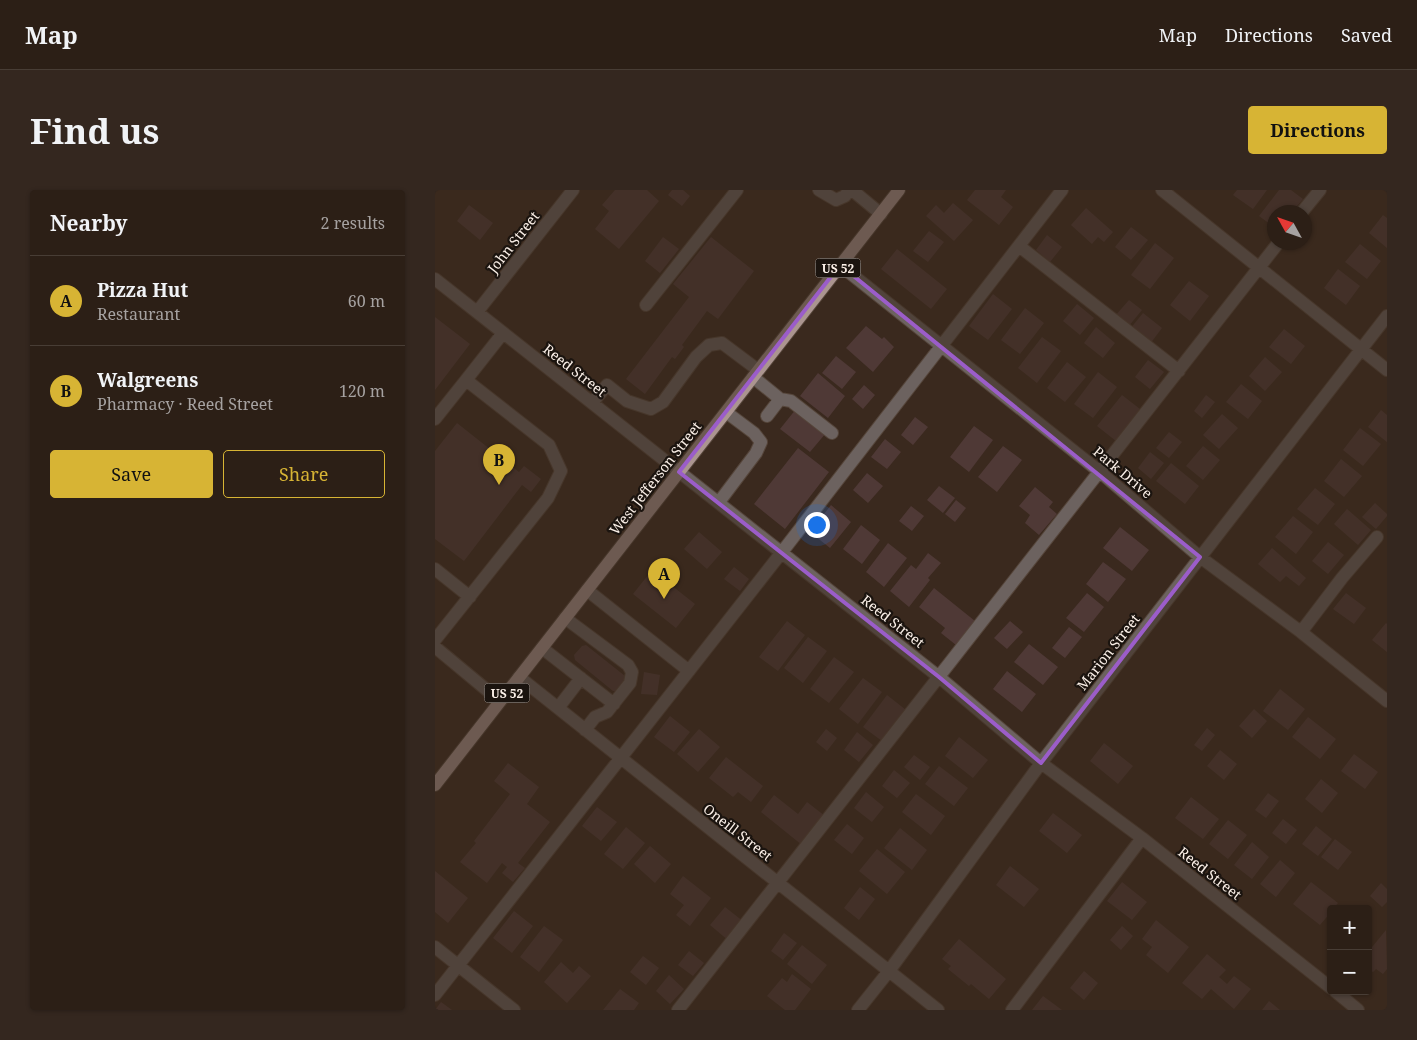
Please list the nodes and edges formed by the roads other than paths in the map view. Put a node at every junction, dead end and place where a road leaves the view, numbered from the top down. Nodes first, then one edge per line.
1 (573, 190) edge
2 (737, 190) edge
3 (819, 190) edge
4 (851, 190) edge
5 (899, 190) edge
6 (1063, 190) edge
7 (1162, 190) edge
8 (1320, 190) edge
9 (1308, 205) edge
10 (881, 214) junction
11 (1019, 246) junction
12 (1273, 250) edge
13 (840, 266) junction
14 (1259, 267) junction
15 (435, 279) edge
16 (646, 305) dead end
17 (477, 312) junction
18 (1387, 316) edge
19 (503, 333) junction
20 (941, 346) junction
21 (1361, 350) junction
22 (1387, 370) edge
23 (1179, 371) junction
24 (755, 374) junction
25 (466, 380) junction
26 (780, 399) junction
27 (592, 403) junction
28 (726, 412) junction
29 (767, 416) dead end
30 (435, 420) edge
31 (832, 434) dead end
32 (679, 472) junction
33 (1100, 472) junction
34 (719, 502) junction
35 (1377, 537) dead end
36 (782, 552) junction
37 (1200, 556) junction
38 (435, 569) edge
39 (587, 590) junction
40 (470, 597) junction
41 (565, 618) junction
42 (1301, 632) junction
43 (435, 640) edge
44 (435, 647) edge
45 (542, 648) junction
46 (689, 671) junction
47 (939, 676) junction
48 (519, 677) junction
49 (581, 678) junction
50 (500, 701) junction
51 (1387, 701) edge
52 (613, 704) junction
53 (558, 708) junction
54 (585, 730) junction
55 (620, 758) junction
56 (1041, 764) junction
57 (435, 786) edge
58 (1142, 838) junction
59 (778, 882) junction
60 (435, 947) edge
61 (458, 966) junction
62 (889, 971) junction
63 (1327, 985) edge
64 (435, 995) edge
65 (1340, 995) edge
66 (514, 1010) edge
67 (679, 1010) edge
68 (858, 1010) edge
69 (938, 1010) edge
70 (1011, 1010) edge
71 (1358, 1010) edge

1 - 17 street, John Street
2 - 16 street
3 - 4 street
4 - 10 street
5 - 10 main road, West Jefferson Street / US 52
6 - 11 street
7 - 14 street
8 - 9 street
10 - 13 main road, West Jefferson Street / US 52
11 - 20 street
11 - 23 street
12 - 14 street
13 - 20 street, Park Drive
13 - 24 main road, West Jefferson Street / US 52
14 - 21 street
14 - 23 street
15 - 17 street, Reed Street
17 - 19 street, Reed Street
18 - 21 street, Marion Street
19 - 25 street
19 - 27 street, Reed Street
20 - 33 street, Park Drive
20 - 36 street
21 - 22 street
21 - 37 street, Marion Street
23 - 33 street
24 - 26 street
24 - 27 street
24 - 28 main road, West Jefferson Street / US 52
25 - 30 street
25 - 40 street
26 - 29 street
26 - 31 street
27 - 32 street, Reed Street
28 - 32 main road, West Jefferson Street / US 52
28 - 34 street
32 - 34 street, Reed Street
32 - 39 main road, West Jefferson Street / US 52
33 - 37 street, Park Drive
33 - 47 street
34 - 36 street, Reed Street
35 - 42 street
36 - 46 street
36 - 47 street, Reed Street
37 - 42 street, Park Drive
37 - 56 street, Marion Street
38 - 40 street
39 - 41 main road, West Jefferson Street / US 52
39 - 46 street
40 - 43 street
41 - 45 main road, West Jefferson Street / US 52
41 - 52 street
42 - 51 street, Park Drive
44 - 50 street
45 - 48 main road, West Jefferson Street / US 52
45 - 49 street
46 - 55 street
47 - 56 street, Reed Street
47 - 59 street
48 - 50 main road, West Jefferson Street / US 52
48 - 53 street, Oneill Street
49 - 52 street
49 - 53 street
50 - 57 main road, West Jefferson Street / US 52
52 - 54 street
53 - 54 street, Oneill Street
54 - 55 street, Oneill Street
55 - 59 street, Oneill Street
55 - 61 street
56 - 58 street, Reed Street
56 - 62 street, Marion Street
58 - 63 street, Reed Street
58 - 70 street
59 - 62 street, Oneill Street
59 - 67 street
60 - 61 street
61 - 64 street
61 - 66 street
62 - 68 street, Marion Street
62 - 69 street, Oneill Street
65 - 71 street

